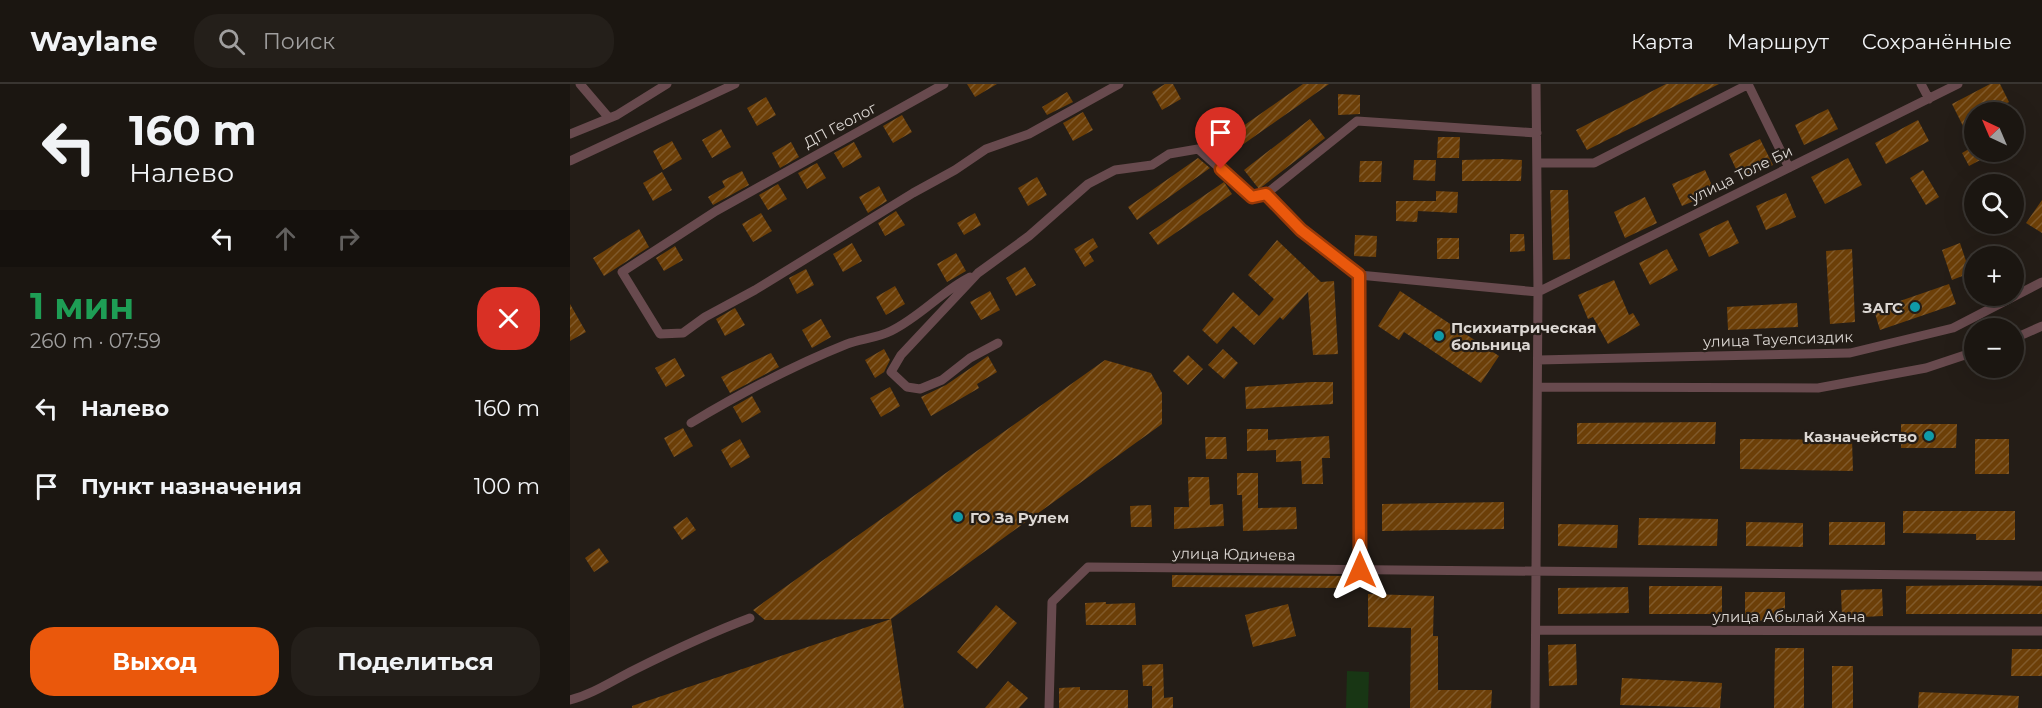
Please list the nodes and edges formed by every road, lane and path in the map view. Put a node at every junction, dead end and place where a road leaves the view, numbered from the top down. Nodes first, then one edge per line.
1 (580, 84) edge
2 (667, 84) edge
3 (735, 84) edge
4 (944, 84) edge
5 (1119, 84) edge
6 (1536, 84) edge
7 (1748, 84) edge
8 (1921, 84) edge
9 (1958, 84) edge
10 (1929, 99) junction
11 (609, 118) junction
12 (1537, 133) junction
13 (570, 134) edge
14 (570, 161) edge
15 (1537, 163) junction
16 (1789, 168) junction
17 (1266, 194) junction
18 (978, 273) junction
19 (1359, 275) junction
20 (2042, 282) edge
21 (1538, 292) junction
22 (2042, 326) edge
23 (2024, 334) edge
24 (998, 343) dead end
25 (1964, 355) edge
26 (1538, 360) junction
27 (1538, 387) junction
28 (691, 423) dead end
29 (1360, 570) junction
30 (1536, 572) junction
31 (2042, 576) edge
32 (750, 618) dead end
33 (1536, 630) junction
34 (2042, 631) edge
35 (570, 700) edge
36 (1050, 708) edge
37 (1535, 708) edge

1 - 11 street
2 - 11 street
3 - 14 street
4 - 5 street, ДП Геолог
6 - 12 street
7 - 15 street
7 - 16 street
8 - 10 street
9 - 10 street, улица Толе Би
10 - 16 street, улица Толе Би
11 - 13 street
12 - 15 street
12 - 17 street
15 - 21 street
16 - 21 street, улица Толе Би
17 - 18 street
17 - 19 street
18 - 24 street
18 - 28 street
19 - 21 street
19 - 29 street
20 - 26 street, улица Тауелсиздик
21 - 26 street
22 - 23 street
25 - 27 street
26 - 27 street
27 - 30 street
29 - 30 street, улица Юдичева
29 - 36 street, улица Юдичева
30 - 31 street
30 - 33 street
32 - 35 street
33 - 34 street, улица Абылай Хана
33 - 37 street

